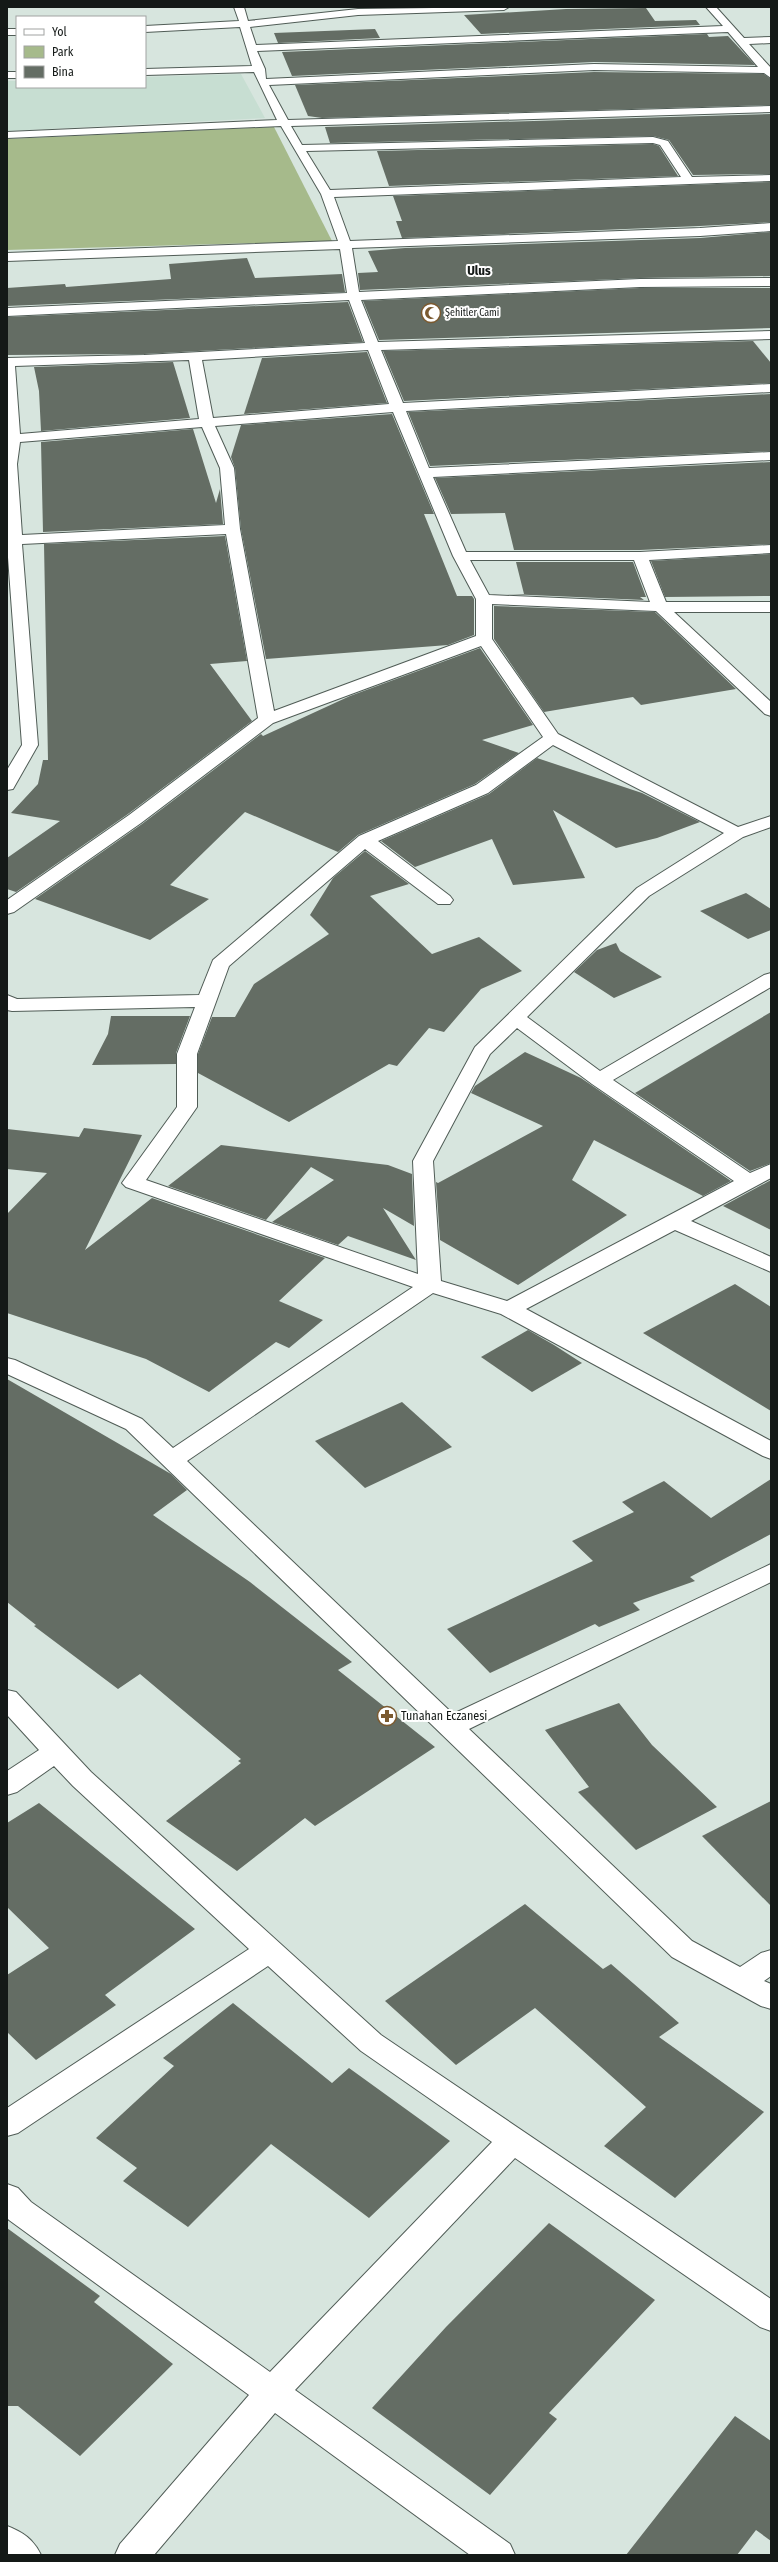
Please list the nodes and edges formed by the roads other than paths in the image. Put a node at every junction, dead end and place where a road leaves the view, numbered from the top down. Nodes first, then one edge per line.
1 (239, 7) edge
2 (504, 7) edge
3 (711, 7) edge
4 (720, 7) edge
5 (246, 24) junction
6 (146, 29) edge
7 (730, 29) junction
8 (771, 40) edge
9 (741, 41) junction
10 (252, 48) junction
11 (146, 72) edge
12 (769, 73) edge
13 (261, 75) junction
14 (771, 108) edge
15 (285, 123) junction
16 (7, 135) edge
17 (298, 148) junction
18 (771, 178) edge
19 (688, 179) junction
20 (327, 194) junction
21 (771, 227) edge
22 (345, 245) junction
23 (7, 257) edge
24 (771, 282) edge
25 (354, 298) junction
26 (7, 312) edge
27 (771, 335) edge
28 (374, 346) junction
29 (195, 356) junction
30 (8, 362) edge
31 (771, 388) edge
32 (398, 406) junction
33 (207, 423) junction
34 (10, 439) edge
35 (771, 456) edge
36 (424, 473) junction
37 (233, 529) junction
38 (11, 540) edge
39 (771, 549) edge
40 (460, 556) junction
41 (640, 556) junction
42 (484, 599) junction
43 (660, 607) junction
44 (771, 607) edge
45 (484, 640) junction
46 (771, 711) edge
47 (267, 719) junction
48 (552, 738) junction
49 (7, 785) edge
50 (771, 821) edge
51 (736, 833) junction
52 (365, 840) junction
53 (444, 900) dead end
54 (7, 908) edge
55 (771, 979) edge
56 (7, 1001) edge
57 (206, 1001) junction
58 (515, 1017) junction
59 (599, 1080) junction
60 (771, 1170) edge
61 (750, 1182) junction
62 (675, 1222) junction
63 (771, 1265) edge
64 (430, 1285) junction
65 (509, 1309) junction
66 (7, 1365) edge
67 (771, 1451) edge
68 (172, 1460) junction
69 (771, 1572) edge
70 (7, 1699) edge
71 (450, 1727) junction
72 (56, 1751) junction
73 (7, 1785) edge
74 (269, 1950) junction
75 (771, 1962) edge
76 (742, 1982) junction
77 (771, 1998) edge
78 (7, 2124) edge
79 (513, 2140) junction
80 (7, 2197) edge
81 (771, 2317) edge
82 (272, 2392) junction
83 (7, 2542) edge
84 (24, 2555) edge
85 (132, 2555) edge
86 (498, 2555) edge

1 - 5 street
2 - 5 street
3 - 4 street
3 - 7 street
5 - 6 street
5 - 10 street
7 - 9 street
7 - 10 street
8 - 9 street
9 - 12 street
10 - 13 street
11 - 13 street
12 - 13 street
13 - 15 street
14 - 15 street
15 - 16 street
15 - 17 street
17 - 19 street
17 - 20 street
18 - 19 street
19 - 20 street
20 - 22 street
21 - 22 street
22 - 23 street
22 - 25 street
24 - 25 street
25 - 26 street
25 - 28 street
27 - 28 street
28 - 29 street
28 - 32 street
29 - 30 street
29 - 33 street
30 - 34 street
31 - 32 street
32 - 33 street
32 - 36 street
33 - 34 street
33 - 37 street
34 - 38 street
35 - 36 street
36 - 40 street
37 - 38 street
37 - 47 street
38 - 49 street
39 - 41 street
40 - 41 street
40 - 42 street
41 - 43 street
42 - 43 street
42 - 45 street
43 - 44 street
43 - 46 street
45 - 47 street
45 - 48 street
47 - 54 street
48 - 51 street
48 - 52 street
50 - 51 street
51 - 58 street
52 - 53 street
52 - 57 street
55 - 59 street
56 - 57 street
57 - 64 street
58 - 59 street
58 - 64 street
59 - 61 street
60 - 61 street
61 - 62 street
62 - 63 street
62 - 65 street
64 - 65 street
64 - 68 street
65 - 67 street
66 - 68 street
68 - 71 street
69 - 71 street
70 - 72 street
71 - 76 street
72 - 73 street
72 - 74 street
74 - 78 street
74 - 79 street
75 - 76 street
76 - 77 street
79 - 81 street
79 - 82 street
80 - 82 street
82 - 85 street
82 - 86 street
83 - 84 street

